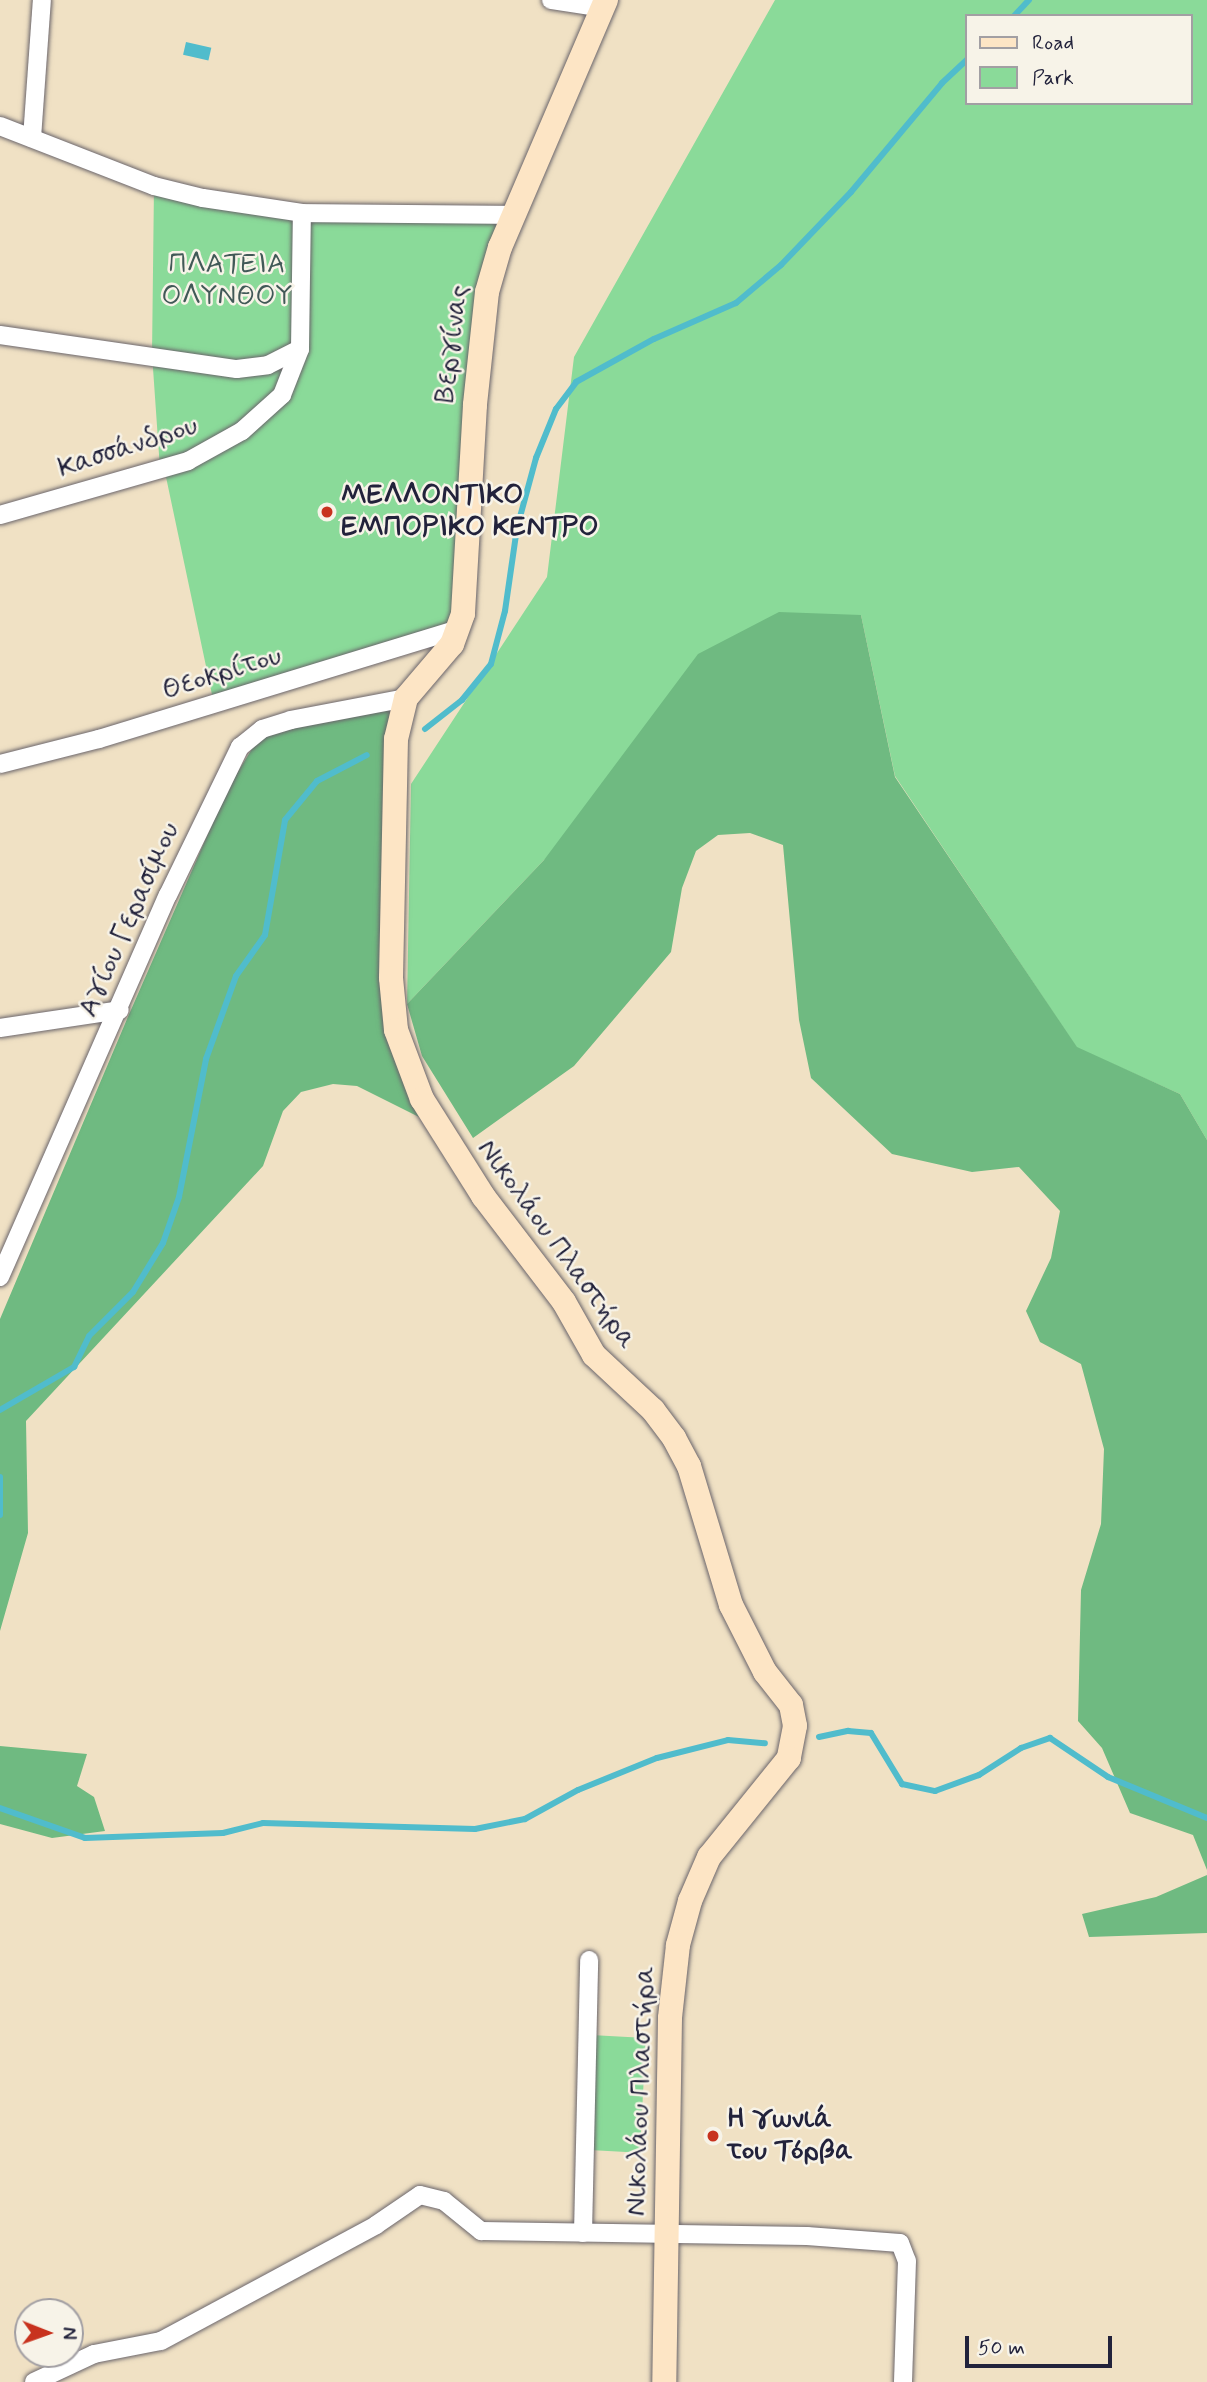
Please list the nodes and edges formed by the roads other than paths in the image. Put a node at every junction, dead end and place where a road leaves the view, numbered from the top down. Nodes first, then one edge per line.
1 (42, 0) edge
2 (551, 0) edge
3 (604, 4) edge
4 (0, 126) edge
5 (32, 138) junction
6 (302, 214) junction
7 (514, 215) junction
8 (0, 335) edge
9 (300, 349) junction
10 (0, 515) edge
11 (458, 629) junction
12 (406, 698) junction
13 (0, 764) edge
14 (120, 1010) junction
15 (0, 1028) edge
16 (1, 1271) edge
17 (589, 1960) dead end
18 (583, 2233) junction
19 (666, 2233) junction
20 (34, 2382) edge
21 (663, 2382) edge
22 (903, 2382) edge

1 - 5 street
2 - 3 street
3 - 7 street, Βεργίνας
4 - 5 street
5 - 6 street
6 - 7 street
6 - 9 street, Κασσάνδρου
7 - 11 street, Βεργίνας
8 - 9 street
9 - 10 street, Κασσάνδρου
11 - 12 street, Βεργίνας
11 - 13 street, Θεοκρίτου
12 - 14 street, Αγίου Γερασίμου
12 - 19 street, Νικολάου Πλαστήρα
14 - 15 street
14 - 16 street, Αγίου Γερασίμου
17 - 18 street
18 - 19 street
18 - 20 street
19 - 21 street, Νικολάου Πλαστήρα
19 - 22 street

